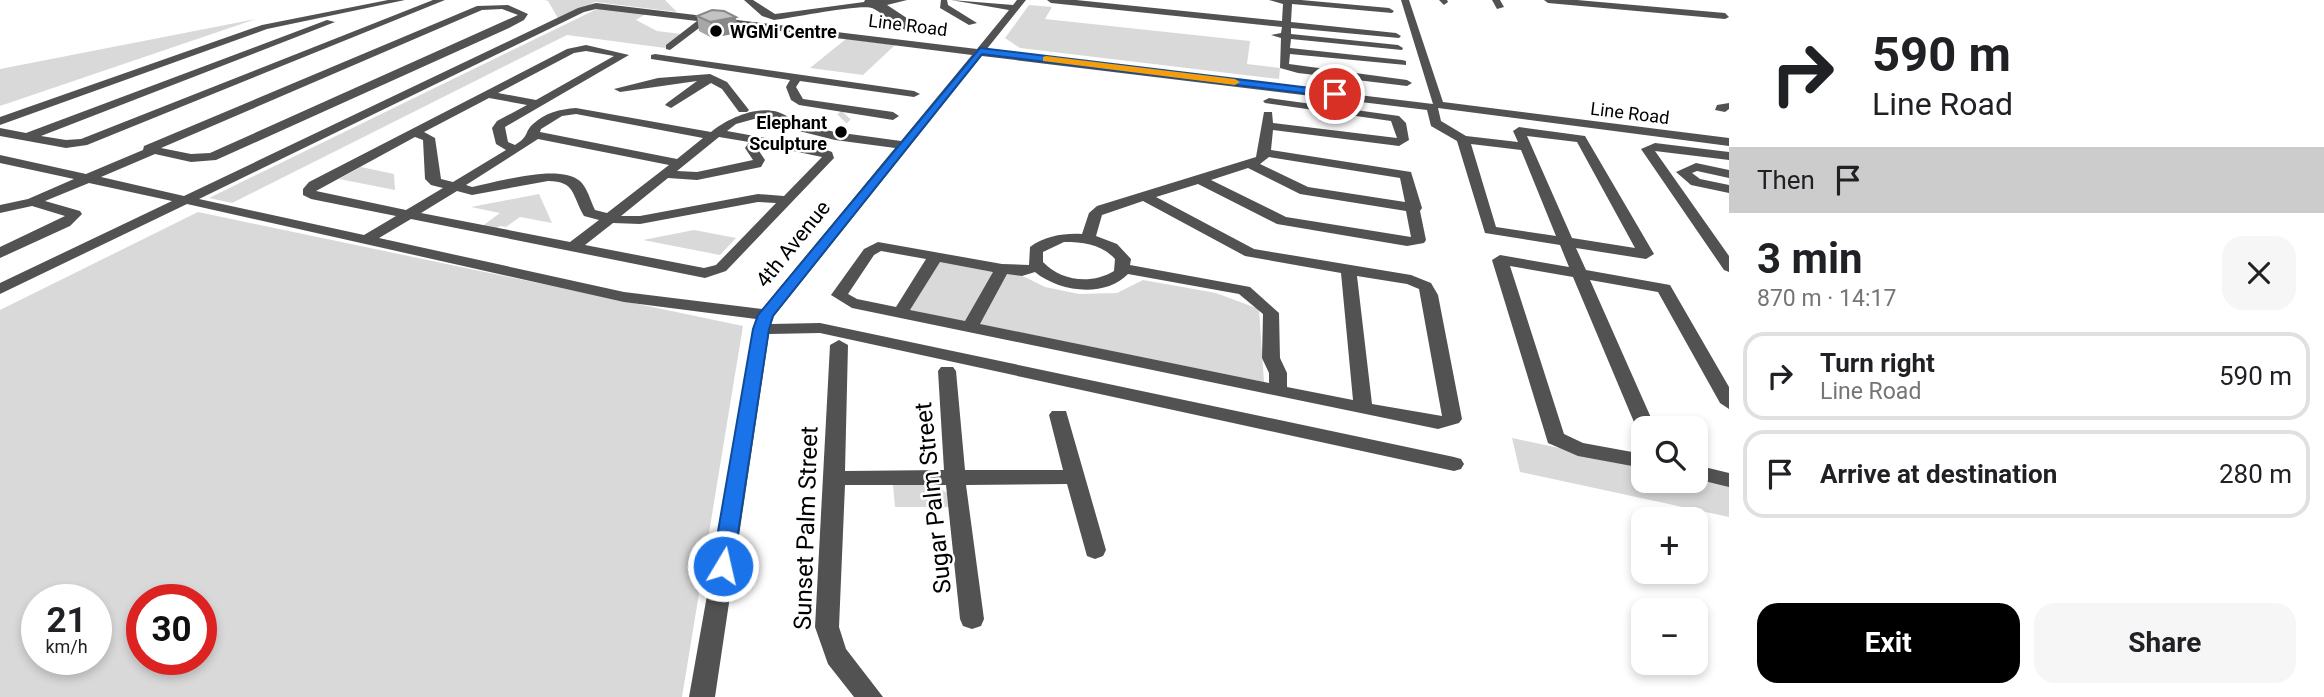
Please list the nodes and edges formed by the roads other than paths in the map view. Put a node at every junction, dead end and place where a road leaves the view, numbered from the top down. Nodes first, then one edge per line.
1 (401, 0) edge
2 (441, 0) edge
3 (748, 0) edge
4 (807, 0) edge
5 (903, 0) edge
6 (955, 0) edge
7 (972, 0) edge
8 (1051, 0) edge
9 (1273, 0) edge
10 (1405, 0) edge
11 (1548, 0) edge
12 (1654, 0) edge
13 (941, 1) edge
14 (1097, 2) edge
15 (1604, 3) edge
16 (1710, 3) dead end
17 (1018, 4) edge
18 (1206, 4) dead end
19 (877, 5) edge
20 (343, 11) junction
21 (822, 11) junction
22 (1273, 11) dead end
23 (1389, 11) dead end
24 (1665, 11) junction
25 (1054, 12) dead end
26 (1557, 12) dead end
27 (1287, 13) edge
28 (1077, 14) dead end
29 (1300, 14) dead end
30 (1203, 16) junction
31 (831, 17) dead end
32 (1103, 17) dead end
33 (706, 18) junction
34 (1617, 18) dead end
35 (1727, 18) edge
36 (972, 23) dead end
37 (908, 24) dead end
38 (1677, 24) dead end
39 (1201, 27) dead end
40 (1261, 34) dead end
41 (1285, 36) junction
42 (1396, 36) dead end
43 (670, 47) dead end
44 (1398, 48) dead end
45 (1284, 50) junction
46 (980, 51) junction
47 (655, 57) dead end
48 (1402, 62) dead end
49 (725, 67) junction
50 (797, 77) junction
51 (709, 79) junction
52 (1407, 83) dead end
53 (1268, 86) junction
54 (620, 89) dead end
55 (915, 94) dead end
56 (488, 95) junction
57 (1269, 101) junction
58 (536, 103) junction
59 (671, 105) dead end
60 (1436, 106) junction
61 (1729, 106) edge
62 (741, 114) junction
63 (1729, 114) edge
64 (893, 116) dead end
65 (0, 121) edge
66 (848, 121) junction
67 (1266, 126) junction
68 (0, 132) edge
69 (415, 133) junction
70 (715, 134) junction
71 (535, 135) junction
72 (1456, 135) junction
73 (27, 136) junction
74 (756, 141) junction
75 (1729, 142) edge
76 (904, 143) junction
77 (1526, 147) junction
78 (515, 149) junction
79 (154, 150) junction
80 (1265, 153) junction
81 (1729, 156) edge
82 (0, 159) edge
83 (680, 163) junction
84 (1248, 164) junction
85 (1662, 171) junction
86 (665, 174) junction
87 (1729, 174) edge
88 (1684, 175) junction
89 (88, 178) junction
90 (1199, 179) junction
91 (452, 187) junction
92 (1729, 189) edge
93 (1145, 196) junction
94 (186, 200) junction
95 (788, 200) junction
96 (33, 202) junction
97 (1415, 208) junction
98 (0, 209) edge
99 (407, 215) junction
100 (609, 218) junction
101 (1088, 239) junction
102 (366, 240) junction
103 (1565, 241) junction
104 (572, 248) junction
105 (0, 253) edge
106 (936, 256) junction
107 (1038, 267) junction
108 (1729, 267) edge
109 (1124, 268) junction
110 (1002, 269) junction
111 (1349, 270) junction
112 (1579, 273) junction
113 (0, 289) edge
114 (900, 313) junction
115 (764, 322) junction
116 (970, 327) junction
117 (839, 345) dead end
118 (947, 372) dead end
119 (1278, 391) junction
120 (1729, 403) edge
121 (1363, 408) junction
122 (1059, 415) dead end
123 (1640, 416) edge
124 (1631, 459) edge
125 (1454, 464) dead end
126 (1708, 475) edge
127 (955, 476) junction
128 (1076, 477) junction
129 (835, 478) junction
130 (1729, 480) edge
131 (1095, 550) dead end
132 (972, 620) dead end
133 (702, 697) edge
134 (870, 697) edge

1 - 20 street
2 - 73 street
3 - 21 street
4 - 21 street
5 - 19 street
6 - 13 street
6 - 17 street
7 - 17 street
8 - 14 street
9 - 27 street
10 - 60 street
11 - 15 street
11 - 26 street
12 - 24 street
13 - 36 street
14 - 30 street
14 - 32 street
15 - 24 street
15 - 34 street
16 - 35 street
17 - 46 street, 4th Avenue
18 - 30 street
19 - 21 street
19 - 37 street
20 - 65 street
20 - 73 street
21 - 31 street
22 - 27 street
23 - 27 street
24 - 35 street
24 - 38 street
25 - 28 street
27 - 29 street
27 - 30 street
27 - 41 street
27 - 42 street
30 - 39 street
33 - 43 street
33 - 46 street, Line Road
33 - 94 street, Line Road
40 - 41 street
41 - 44 street
41 - 45 street
45 - 48 street
45 - 52 street
46 - 53 street, Line Road
46 - 76 street, 4th Avenue
47 - 49 street
49 - 50 street
49 - 51 street
50 - 55 street
50 - 66 street
51 - 54 street
51 - 59 street
51 - 62 street
53 - 57 street
53 - 60 street, Line Road
56 - 58 street
56 - 58 street
56 - 69 street
57 - 67 street
57 - 67 street
58 - 78 street
60 - 72 street
60 - 75 street, Line Road
61 - 63 street
62 - 66 street
62 - 70 street
64 - 66 street
66 - 76 street
67 - 80 street
68 - 73 street
69 - 91 street
69 - 99 street
70 - 71 street
70 - 74 street
70 - 83 street
71 - 78 street
71 - 83 street
72 - 77 street
72 - 103 street
74 - 86 street
74 - 95 street
76 - 115 street, 4th Avenue
77 - 103 street
77 - 103 street
78 - 91 street
79 - 79 street
79 - 89 street
80 - 84 street
80 - 97 street
81 - 85 street
82 - 89 street
83 - 86 street
84 - 90 street
84 - 97 street
85 - 88 street
85 - 108 street
86 - 100 street
87 - 88 street
88 - 92 street
89 - 94 street
89 - 96 street
90 - 93 street
90 - 97 street
91 - 99 street
91 - 100 street
93 - 101 street
93 - 111 street
94 - 102 street
94 - 113 street
95 - 100 street
95 - 104 street
96 - 98 street
96 - 105 street
99 - 102 street
99 - 104 street
100 - 104 street
101 - 107 street
101 - 109 street
102 - 115 street
103 - 112 street
106 - 110 street
106 - 114 street
106 - 114 street
107 - 109 street
107 - 110 street
109 - 119 street
110 - 116 street
111 - 121 street
111 - 121 street
112 - 120 street
112 - 123 street
112 - 124 street
114 - 116 street
115 - 125 street
115 - 133 street, 4th Avenue
116 - 119 street
117 - 129 street, Sunset Palm Street
118 - 127 street, Sugar Palm Street
119 - 121 street
122 - 128 street
126 - 130 street
127 - 128 street
127 - 129 street
127 - 132 street, Sugar Palm Street
128 - 131 street
129 - 134 street, Sunset Palm Street

